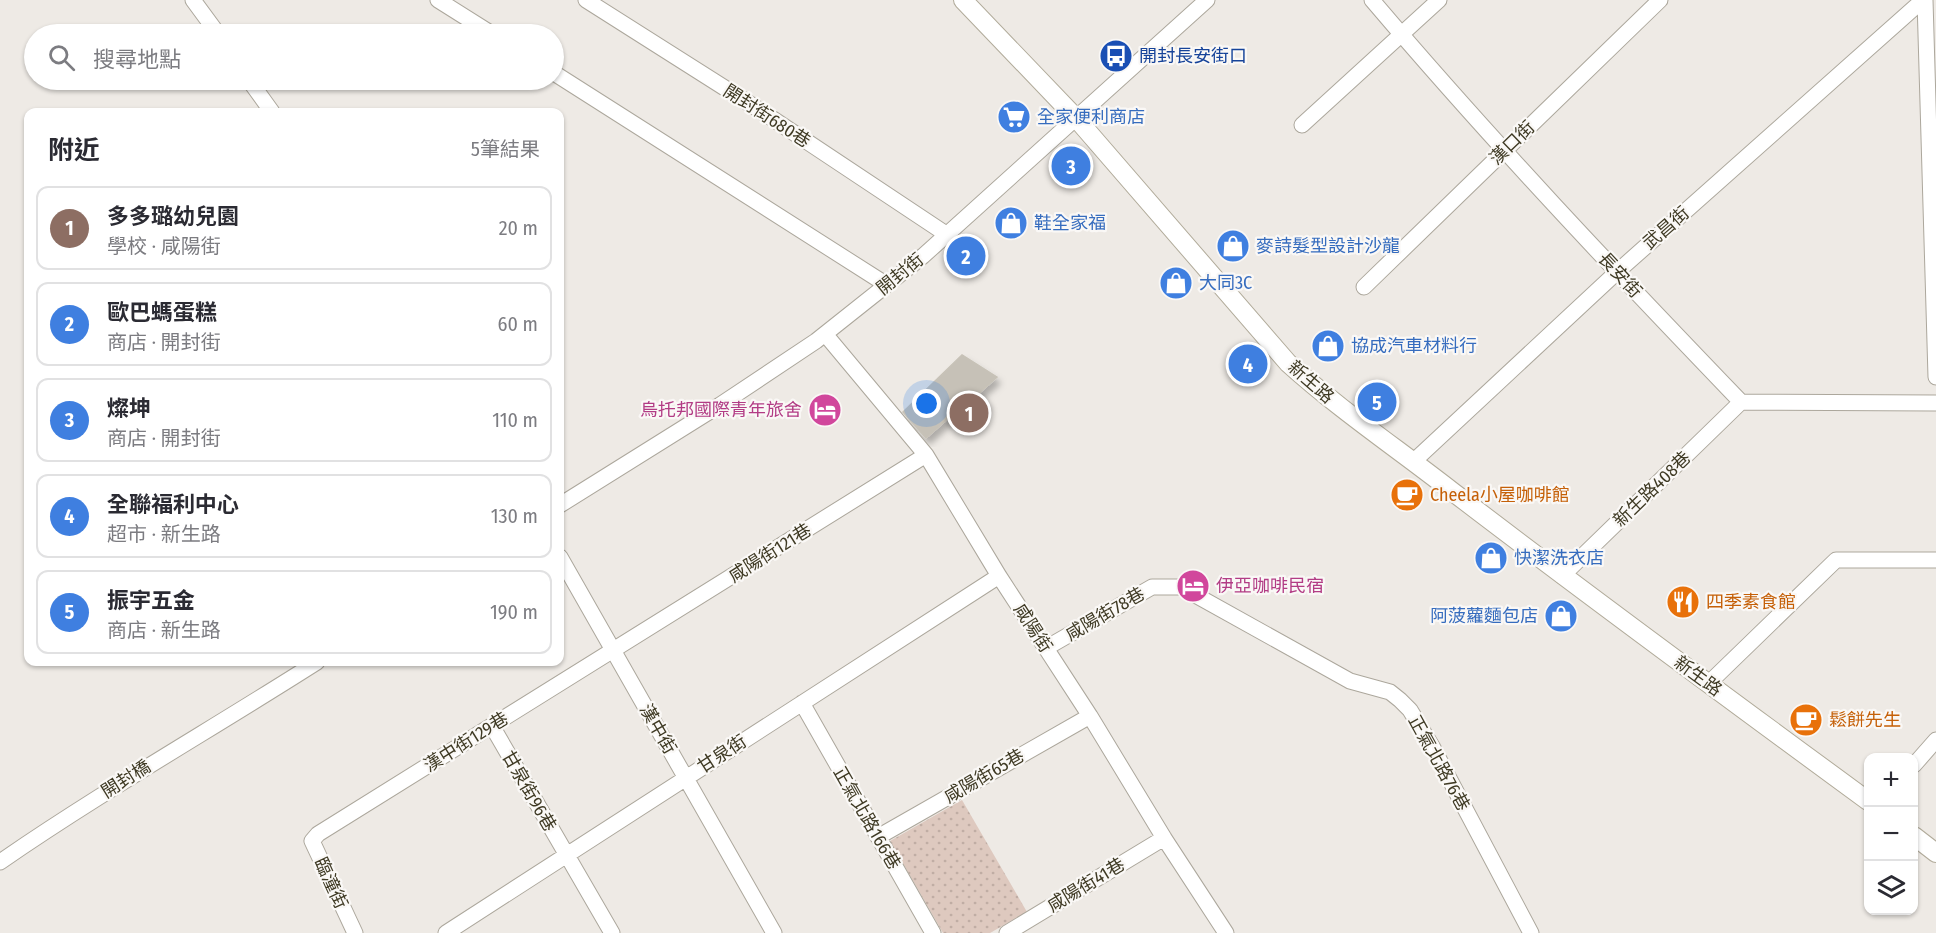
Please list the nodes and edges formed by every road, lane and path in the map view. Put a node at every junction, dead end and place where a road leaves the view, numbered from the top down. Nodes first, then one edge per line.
1 (193, 0) edge
2 (438, 0) edge
3 (586, 0) edge
4 (963, 0) edge
5 (1207, 0) edge
6 (1372, 0) edge
7 (1438, 0) edge
8 (1660, 0) edge
9 (1924, 0) edge
10 (211, 24) edge
11 (476, 24) edge
12 (1401, 34) junction
13 (564, 79) edge
14 (1932, 88) edge
15 (256, 90) edge
16 (269, 108) edge
17 (1076, 118) junction
18 (1302, 125) dead end
19 (1504, 150) junction
20 (946, 234) junction
21 (1935, 252) edge
22 (1617, 272) junction
23 (887, 285) junction
24 (1364, 287) dead end
25 (825, 334) junction
26 (1936, 376) edge
27 (1741, 402) junction
28 (1936, 403) edge
29 (926, 455) junction
30 (1414, 461) junction
31 (564, 502) edge
32 (1936, 560) edge
33 (564, 564) edge
34 (999, 576) junction
35 (1562, 576) junction
36 (1166, 585) joint
37 (1046, 648) junction
38 (612, 650) junction
39 (311, 666) edge
40 (1709, 684) junction
41 (802, 703) junction
42 (1090, 716) junction
43 (492, 726) junction
44 (1936, 740) edge
45 (1918, 760) edge
46 (686, 778) junction
47 (1864, 797) edge
48 (318, 834) joint
49 (878, 837) junction
50 (1164, 838) junction
51 (1918, 839) edge
52 (1936, 853) edge
53 (567, 855) junction
54 (0, 862) edge
55 (355, 933) edge
56 (446, 933) edge
57 (612, 933) edge
58 (774, 933) edge
59 (933, 933) edge
60 (1007, 933) edge
61 (1226, 933) edge
62 (1531, 933) edge

1 - 10 street
2 - 11 street
3 - 20 street, 開封街680巷
4 - 17 street, 新生路
5 - 17 street, 開封街
6 - 12 street, 長安街
7 - 12 street
8 - 19 street, 漢口街
9 - 14 street
9 - 22 street, 武昌街
12 - 18 street
12 - 19 street, 長安街
13 - 23 street
14 - 21 street
15 - 16 street
17 - 20 street, 開封街
17 - 30 street, 新生路
19 - 22 street, 長安街
19 - 24 street, 漢口街
20 - 23 street, 開封街
21 - 26 street
22 - 27 street, 長安街
22 - 30 street, 武昌街
23 - 25 street, 開封街
25 - 29 street, 咸陽街
25 - 31 street, 開封街
27 - 28 street
27 - 35 street, 新生路408巷
29 - 34 street, 咸陽街
29 - 38 street, 咸陽街121巷
30 - 35 street, 新生路
32 - 40 street
33 - 38 street, 漢中街
34 - 37 street, 咸陽街
34 - 41 street, 甘泉街
35 - 40 street, 新生路
36 - 37 street, 咸陽街78巷
36 - 62 street, 正氣北路76巷
37 - 42 street, 咸陽街
38 - 43 street, 漢中街129巷
38 - 46 street, 漢中街
39 - 54 street, 開封橋
40 - 47 street, 新生路
41 - 46 street, 甘泉街
41 - 49 street, 正氣北路166巷
42 - 49 street, 咸陽街65巷
42 - 50 street, 咸陽街
43 - 48 street, 漢中街129巷
43 - 53 street, 甘泉街96巷
44 - 45 street
46 - 53 street, 甘泉街
46 - 58 street, 漢中街
48 - 55 street, 臨潼街
49 - 59 street, 正氣北路166巷
50 - 60 street, 咸陽街41巷
50 - 61 street, 咸陽街
51 - 52 street
53 - 56 street, 甘泉街
53 - 57 street, 甘泉街96巷

